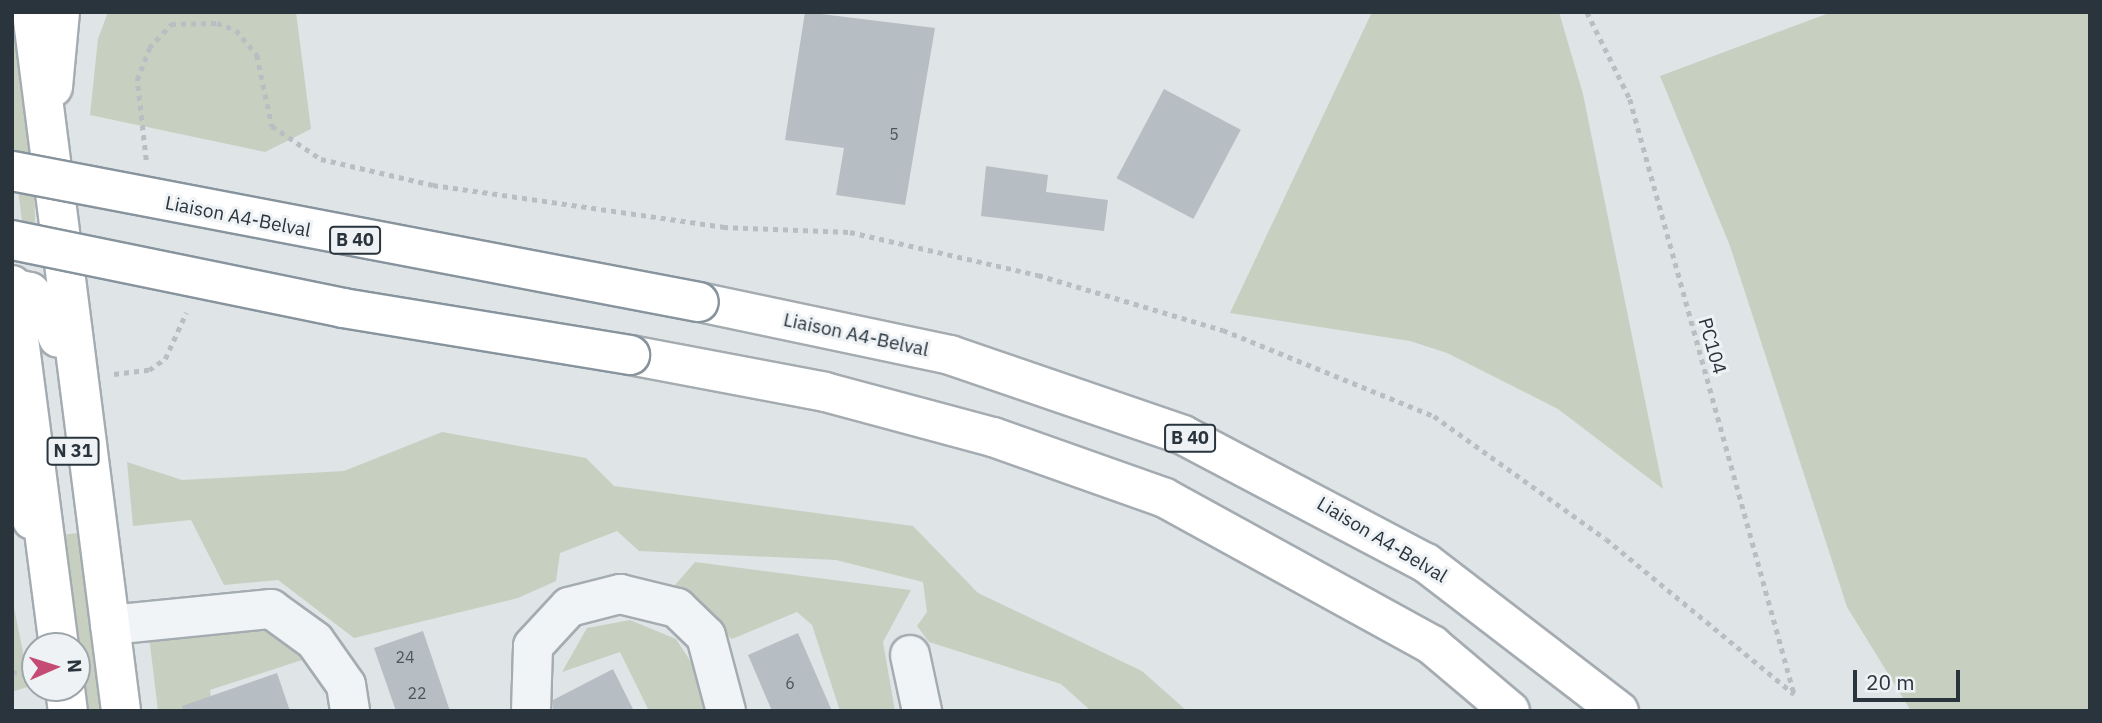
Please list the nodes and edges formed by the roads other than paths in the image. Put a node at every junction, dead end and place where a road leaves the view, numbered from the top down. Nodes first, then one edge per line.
1 (32, 12) edge
2 (60, 12) edge
3 (50, 156) junction
4 (12, 171) edge
5 (12, 240) edge
6 (12, 287) edge
7 (66, 338) junction
8 (16, 343) edge
9 (12, 458) edge
10 (52, 589) junction
11 (110, 625) junction
12 (57, 632) edge
13 (910, 655) dead end
14 (121, 711) edge
15 (350, 711) edge
16 (531, 711) edge
17 (726, 711) edge
18 (922, 711) edge
19 (1510, 711) edge
20 (1619, 711) edge

1 - 3 main road, N 31
2 - 3 main road
3 - 7 main road, N 31
4 - 20 main road, Liaison A4-Belval / B 40, bridge
5 - 19 main road, bridge
6 - 7 main road
6 - 8 main road, N 31
7 - 8 main road
7 - 11 main road, N 31
8 - 10 main road, N 31
9 - 10 main road
10 - 12 main road, N 31
11 - 14 main road, N 31
11 - 15 street
13 - 18 street
16 - 17 street

